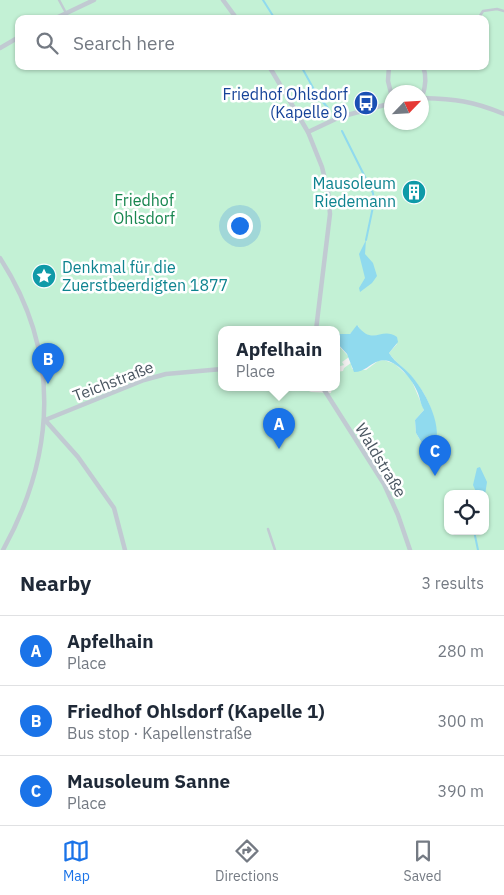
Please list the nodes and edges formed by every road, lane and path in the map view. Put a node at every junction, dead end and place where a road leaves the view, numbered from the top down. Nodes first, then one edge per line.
1 (59, 0) edge
2 (94, 0) edge
3 (223, 0) edge
4 (504, 11) edge
5 (66, 13) junction
6 (62, 15) edge
7 (234, 15) edge
8 (480, 15) edge
9 (15, 39) edge
10 (0, 48) edge
11 (271, 70) edge
12 (389, 70) edge
13 (425, 70) edge
14 (389, 85) edge
15 (426, 85) edge
16 (429, 97) edge
17 (384, 105) edge
18 (504, 114) edge
19 (308, 132) junction
20 (0, 258) edge
21 (316, 326) edge
22 (218, 368) edge
23 (325, 391) edge
24 (45, 420) junction
25 (268, 529) dead end
26 (3, 550) edge
27 (125, 550) edge
28 (131, 550) edge
29 (275, 550) edge
30 (410, 550) edge

1 - 5 lane
2 - 5 street
3 - 7 street
4 - 8 lane
5 - 6 street
9 - 10 street
11 - 19 street
12 - 14 street
13 - 15 street
16 - 18 street
17 - 19 street
19 - 21 street
20 - 24 street
22 - 24 street, Teichstraße
23 - 30 street, Waldstraße
24 - 26 street
24 - 27 street
25 - 29 lane
27 - 28 street

